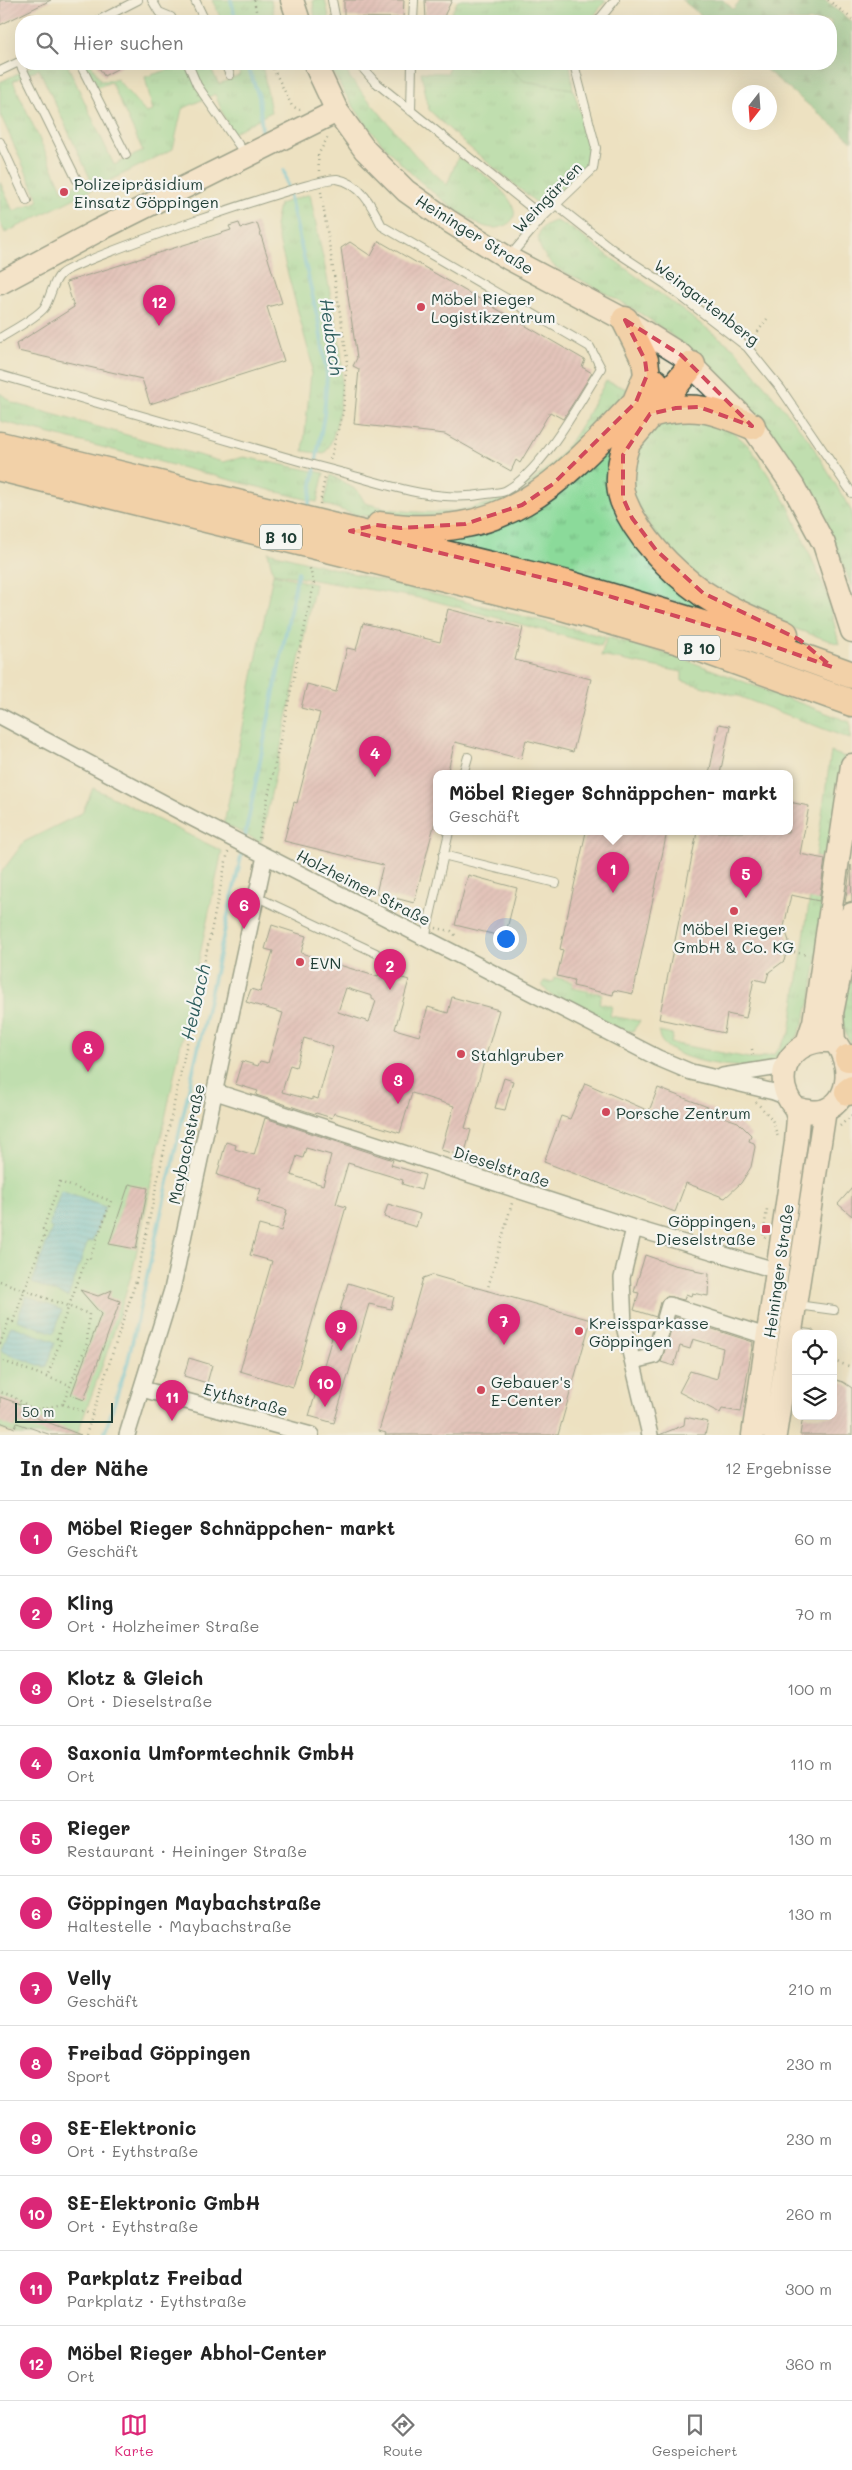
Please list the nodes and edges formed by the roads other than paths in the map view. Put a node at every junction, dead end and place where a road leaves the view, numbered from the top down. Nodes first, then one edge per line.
1 (138, 0) edge
2 (152, 0) edge
3 (195, 0) edge
4 (292, 0) edge
5 (332, 0) edge
6 (414, 0) edge
7 (615, 0) edge
8 (159, 12) junction
9 (109, 15) edge
10 (159, 15) edge
11 (166, 15) edge
12 (202, 15) edge
13 (296, 15) edge
14 (335, 15) edge
15 (413, 15) edge
16 (603, 15) edge
17 (15, 64) edge
18 (24, 70) edge
19 (83, 70) edge
20 (190, 70) edge
21 (228, 70) edge
22 (317, 70) edge
23 (363, 70) edge
24 (412, 70) edge
25 (576, 70) edge
26 (0, 71) edge
27 (230, 75) dead end
28 (410, 111) junction
29 (329, 115) junction
30 (0, 142) edge
31 (126, 155) dead end
32 (246, 156) junction
33 (77, 180) dead end
34 (27, 201) dead end
35 (556, 205) junction
36 (543, 217) junction
37 (508, 258) junction
38 (0, 283) edge
39 (625, 320) junction
40 (0, 338) edge
41 (687, 360) junction
42 (0, 375) edge
43 (643, 408) junction
44 (752, 426) junction
45 (0, 445) edge
46 (0, 468) edge
47 (852, 492) edge
48 (350, 531) junction
49 (852, 631) edge
50 (842, 671) edge
51 (843, 699) edge
52 (0, 716) edge
53 (468, 757) dead end
54 (852, 765) edge
55 (464, 770) edge
56 (448, 835) edge
57 (260, 854) junction
58 (443, 855) junction
59 (556, 882) dead end
60 (257, 897) junction
61 (852, 914) edge
62 (427, 932) junction
63 (376, 953) dead end
64 (807, 1043) junction
65 (845, 1053) edge
66 (785, 1066) junction
67 (717, 1077) junction
68 (850, 1091) edge
69 (216, 1092) junction
70 (791, 1102) junction
71 (825, 1110) junction
72 (634, 1228) junction
73 (778, 1271) junction
74 (796, 1305) junction
75 (773, 1306) junction
76 (834, 1310) dead end
77 (800, 1330) edge
78 (792, 1331) edge
79 (769, 1337) junction
80 (634, 1361) junction
81 (792, 1368) edge
82 (142, 1389) junction
83 (127, 1435) edge
84 (311, 1435) edge
85 (650, 1435) edge
86 (753, 1435) edge
87 (775, 1435) edge

1 - 9 lane
2 - 8 lane
3 - 12 lane
4 - 13 main road
5 - 14 lane
6 - 15 lane
7 - 16 lane
8 - 10 lane
8 - 11 lane
17 - 26 lane
18 - 33 lane
19 - 31 lane
20 - 32 lane
21 - 27 lane
22 - 29 main road, Heininger Straße
23 - 28 lane
24 - 28 lane
25 - 35 lane, Weingärten
28 - 36 lane
29 - 32 main road
29 - 37 main road, Heininger Straße
30 - 34 lane
32 - 38 main road
35 - 36 lane, Weingärten
35 - 47 lane, Weingartenberg
36 - 37 lane, Weingärten
37 - 39 main road, Heininger Straße
39 - 41 main road, Heininger Straße
39 - 43 highway, B 10
40 - 42 lane, bridge
41 - 43 highway, B 10
41 - 44 main road, Heininger Straße
43 - 44 highway
43 - 48 highway, B 10
43 - 50 highway
44 - 49 main road, Heininger Straße
45 - 48 highway, B 10
46 - 51 highway, B 10
48 - 50 highway, B 10
52 - 57 street, Holzheimer Straße
53 - 55 lane
54 - 64 main road
56 - 58 lane
57 - 60 street, Maybachstraße
57 - 62 street, Holzheimer Straße
58 - 59 lane
58 - 62 lane
60 - 63 lane
60 - 69 street, Maybachstraße
61 - 65 main road
62 - 67 street, Holzheimer Straße
64 - 65 main road
64 - 66 main road
65 - 68 main road
66 - 67 street, Holzheimer Straße
66 - 70 main road
67 - 70 street, Holzheimer Straße
68 - 71 main road
69 - 72 street, Dieselstraße
69 - 82 street, Maybachstraße
70 - 71 main road
70 - 73 main road, Heininger Straße
71 - 74 main road, Heininger Straße
72 - 73 street, Dieselstraße
72 - 80 street
73 - 75 main road, Heininger Straße
74 - 76 lane
74 - 77 main road, Heininger Straße
75 - 78 main road
75 - 79 main road, Heininger Straße
79 - 80 street
79 - 86 main road, Heininger Straße
80 - 85 street
81 - 87 main road, Heininger Straße
82 - 83 street, Maybachstraße
82 - 84 street, Eythstraße

